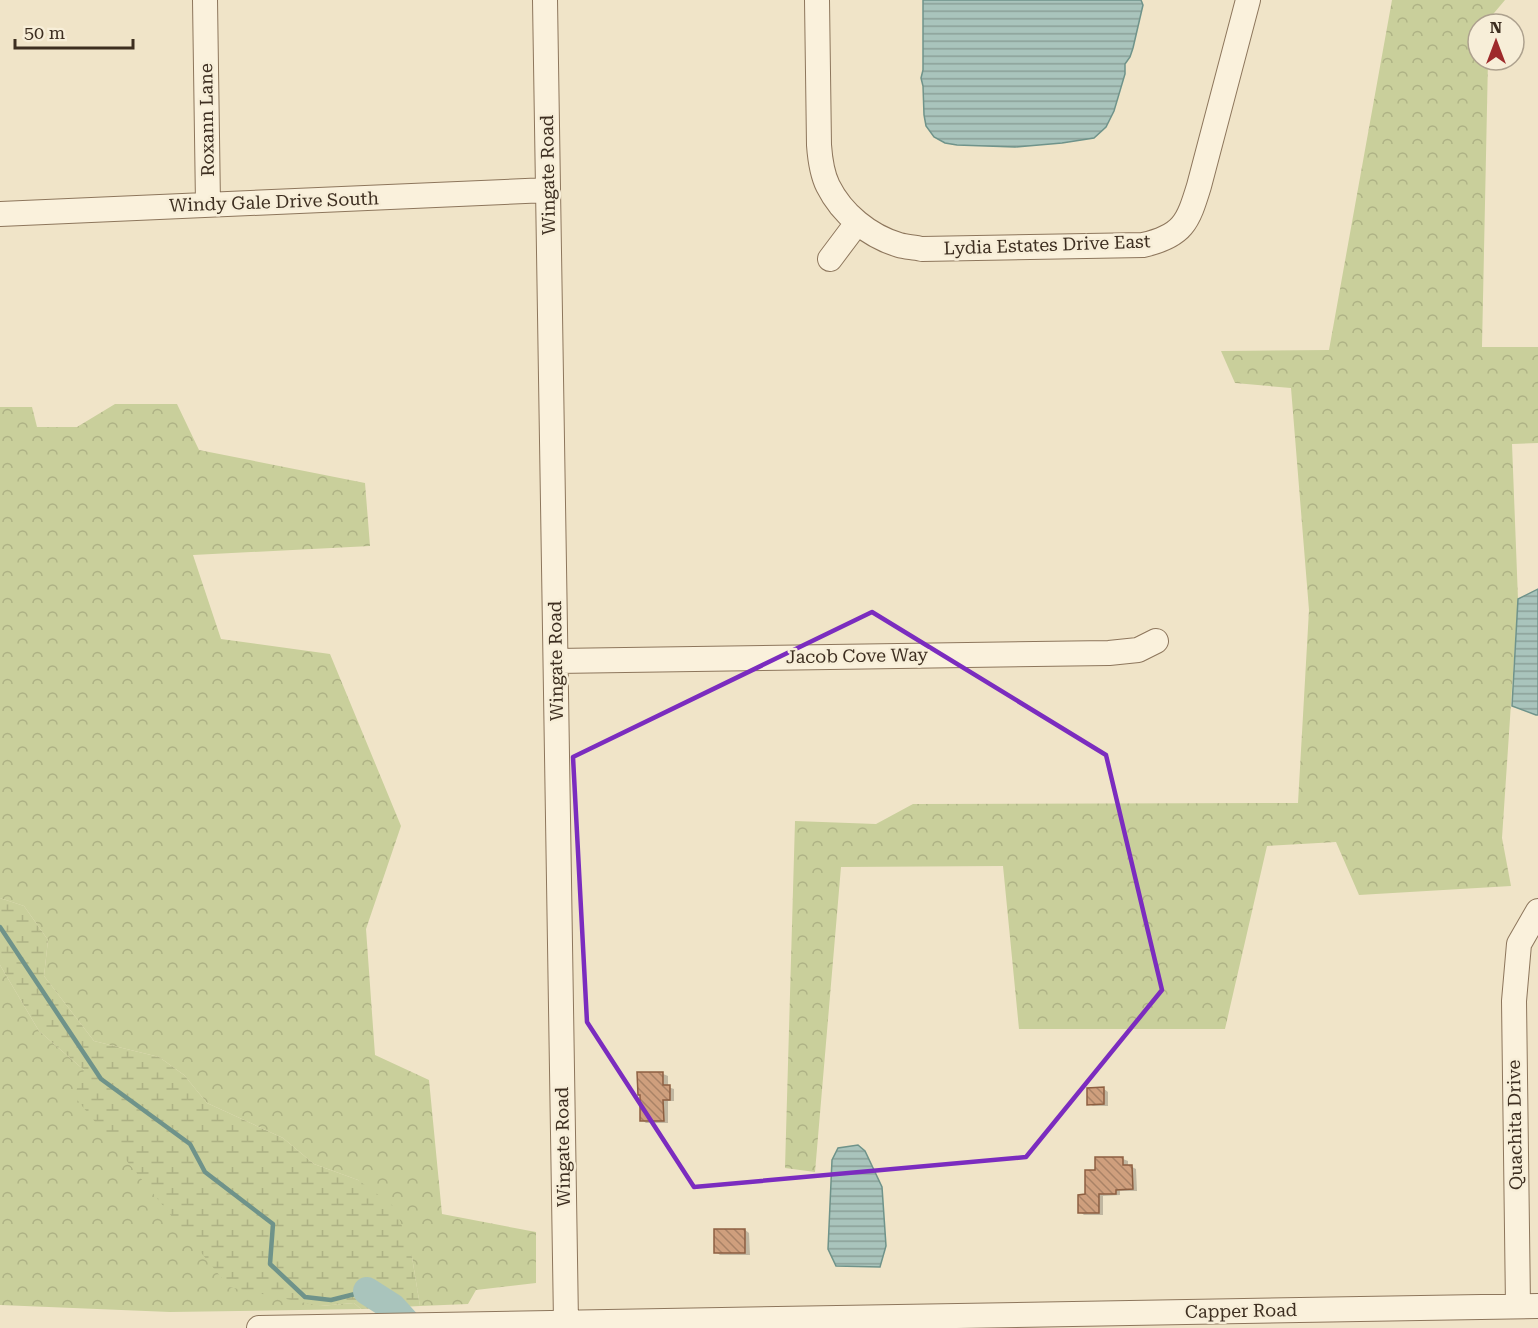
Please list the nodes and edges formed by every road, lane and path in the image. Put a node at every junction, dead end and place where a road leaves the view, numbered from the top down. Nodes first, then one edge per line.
1 (205, 0) edge
2 (545, 0) edge
3 (817, 0) edge
4 (1248, 0) edge
5 (548, 190) junction
6 (208, 204) junction
7 (0, 214) edge
8 (857, 223) junction
9 (830, 259) dead end
10 (1156, 641) dead end
11 (556, 661) junction
12 (1538, 911) edge
13 (1528, 1306) edge
14 (566, 1322) junction
15 (259, 1328) edge

1 - 6 street, Roxann Lane
2 - 5 street, Wingate Road
3 - 8 street, Lydia Estates Drive East
4 - 8 street, Lydia Estates Drive East
5 - 6 street, Windy Gale Drive South
5 - 11 street, Wingate Road
6 - 7 street, Windy Gale Drive South
8 - 9 street
10 - 11 street, Jacob Cove Way
11 - 14 street, Wingate Road
12 - 13 street, Quachita Drive
13 - 14 street, Capper Road
14 - 15 street, Capper Road

